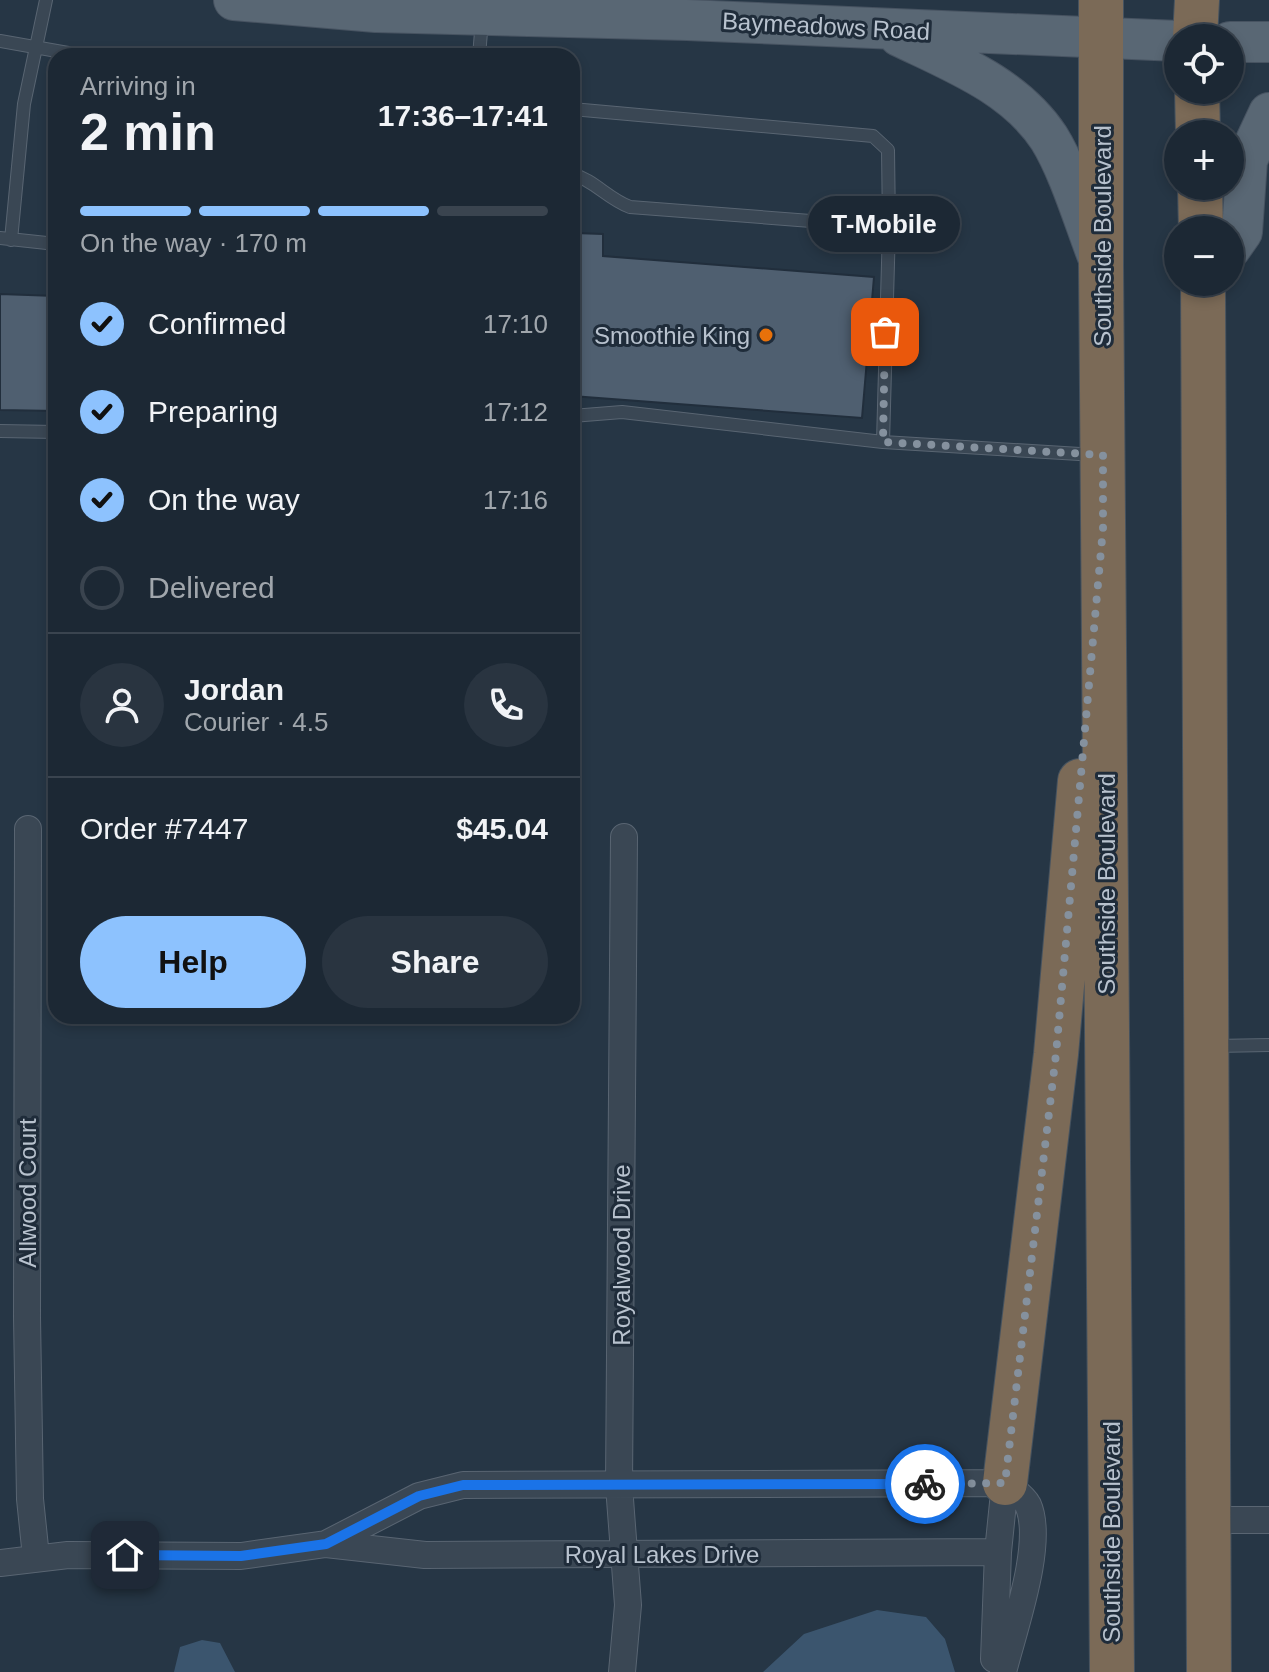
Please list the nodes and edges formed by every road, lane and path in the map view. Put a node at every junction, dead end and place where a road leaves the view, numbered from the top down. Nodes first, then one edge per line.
1 (46, 0) edge
2 (234, 0) edge
3 (1197, 0) edge
4 (482, 17) junction
5 (1102, 19) edge
6 (1196, 24) edge
7 (885, 29) junction
8 (1164, 37) edge
9 (0, 41) edge
10 (1244, 42) edge
11 (1269, 42) edge
12 (36, 48) junction
13 (480, 48) edge
14 (48, 50) edge
15 (580, 110) edge
16 (1269, 113) edge
17 (580, 176) edge
18 (1243, 216) edge
19 (889, 227) junction
20 (5, 239) edge
21 (48, 243) edge
22 (1101, 263) junction
23 (1204, 296) edge
24 (580, 415) edge
25 (0, 431) edge
26 (48, 432) edge
27 (883, 442) junction
28 (1103, 455) junction
29 (1103, 528) junction
30 (28, 829) dead end
31 (624, 837) dead end
32 (1269, 1045) edge
33 (1207, 1046) junction
34 (1005, 1483) junction
35 (619, 1486) junction
36 (1210, 1520) junction
37 (1269, 1520) edge
38 (326, 1544) junction
39 (998, 1552) junction
40 (624, 1554) junction
41 (36, 1557) junction
42 (0, 1563) edge
43 (622, 1672) edge
44 (994, 1672) edge
45 (1003, 1672) edge
46 (1112, 1672) edge
47 (1209, 1672) edge

1 - 12 lane
2 - 4 main road, Baymeadows Road
3 - 6 highway
4 - 7 main road, Baymeadows Road
4 - 13 lane
5 - 7 main road, Baymeadows Road
5 - 8 main road, Baymeadows Road
5 - 22 highway, Southside Boulevard
7 - 22 main road
9 - 12 lane
10 - 11 main road
12 - 14 lane
12 - 20 lane
15 - 19 lane
16 - 18 main road
17 - 19 lane
19 - 27 lane
20 - 21 lane
22 - 28 highway, Southside Boulevard
23 - 33 highway
24 - 27 lane
25 - 26 lane
27 - 28 lane
28 - 29 highway, Southside Boulevard
29 - 34 highway
29 - 46 highway, Southside Boulevard
30 - 41 street, Allwood Court
31 - 35 street, Royalwood Drive
32 - 33 lane
33 - 36 highway
34 - 35 street, Royal Lakes Drive
34 - 39 street
34 - 45 street
35 - 38 street, Royal Lakes Drive
35 - 40 street, Royalwood Drive
36 - 37 street
36 - 47 highway
38 - 40 street, Royal Lakes Drive
38 - 41 street, Royal Lakes Drive
39 - 40 street, Royal Lakes Drive
39 - 44 street
40 - 43 street, Royalwood Drive
41 - 42 street, Royal Lakes Drive

